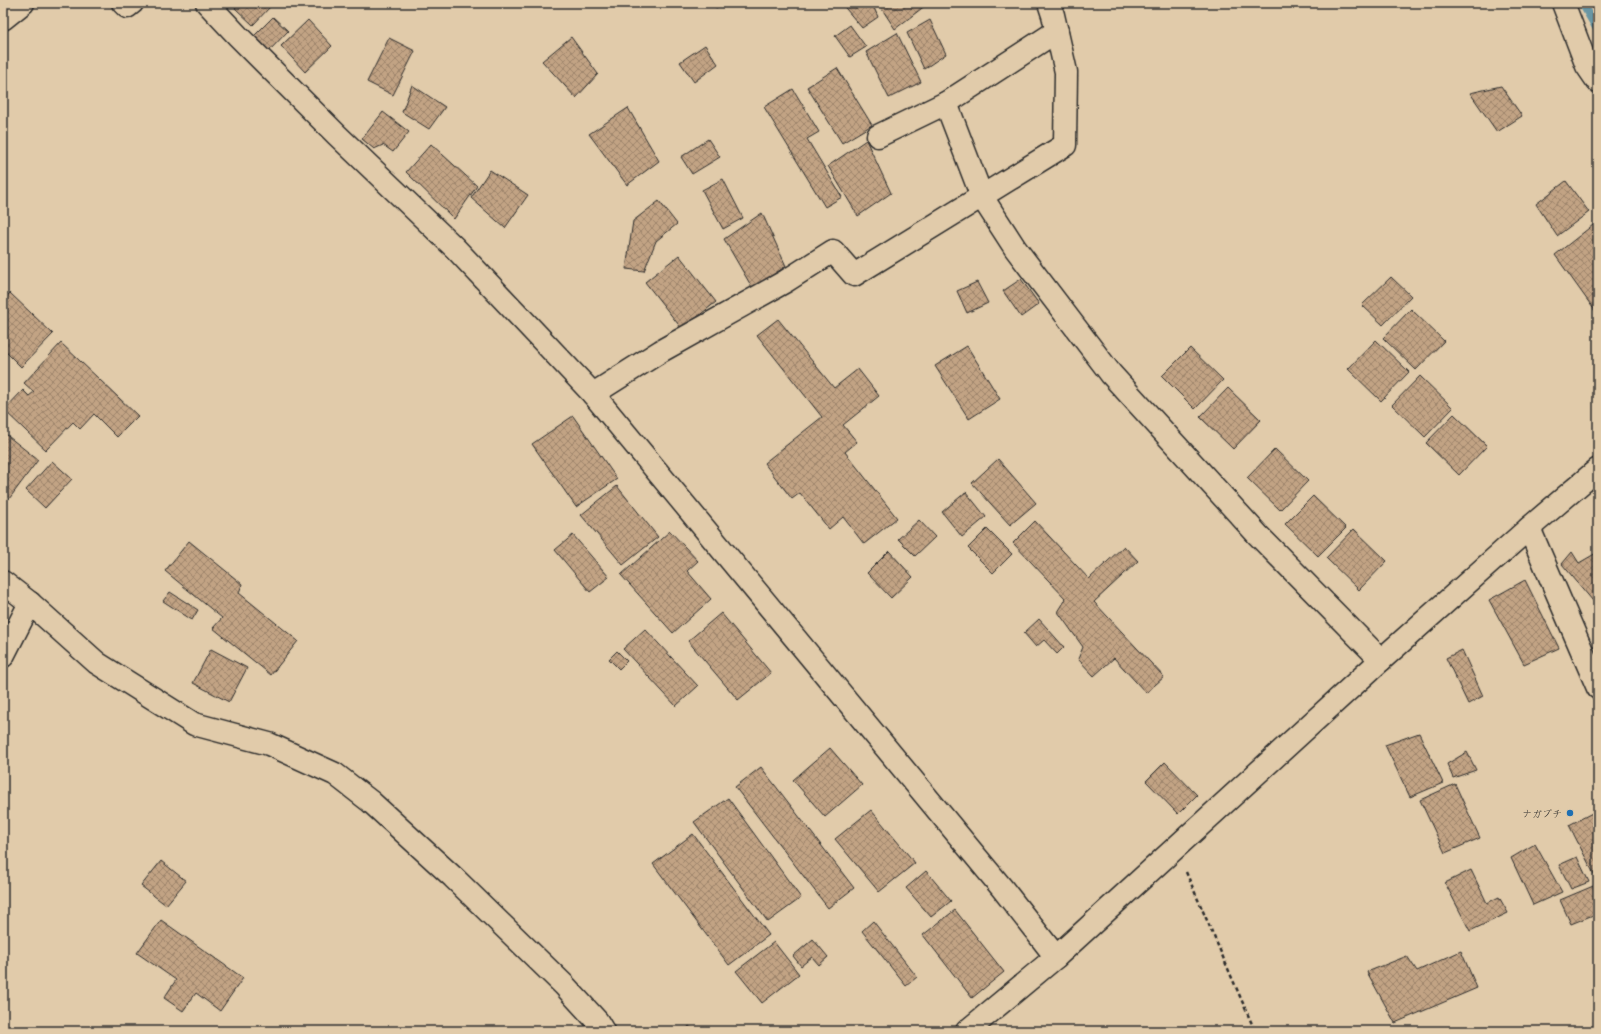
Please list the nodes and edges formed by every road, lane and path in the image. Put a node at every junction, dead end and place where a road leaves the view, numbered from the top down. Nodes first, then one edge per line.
1 (23, 3) edge
2 (123, 3) edge
3 (132, 3) edge
4 (207, 3) edge
5 (1049, 3) edge
6 (1563, 3) edge
7 (3, 19) edge
8 (1057, 31) junction
9 (1598, 82) edge
10 (946, 102) junction
11 (878, 136) dead end
12 (982, 197) junction
13 (593, 394) junction
14 (1598, 469) edge
15 (1529, 528) junction
16 (3, 582) edge
17 (30, 603) junction
18 (3, 656) edge
19 (1381, 660) junction
20 (1598, 688) edge
21 (1176, 848) junction
22 (1056, 957) junction
23 (603, 1031) edge
24 (967, 1031) edge
25 (1255, 1031) edge

1 - 7 street
2 - 3 street
4 - 13 street
5 - 8 street
6 - 9 street
8 - 10 street
8 - 12 street
10 - 11 street
10 - 12 street
12 - 13 street
12 - 19 street
13 - 22 street
14 - 15 street
15 - 19 street
15 - 20 street
16 - 17 street
17 - 18 street
17 - 23 street
19 - 21 street
21 - 22 street
21 - 25 path
22 - 24 street

